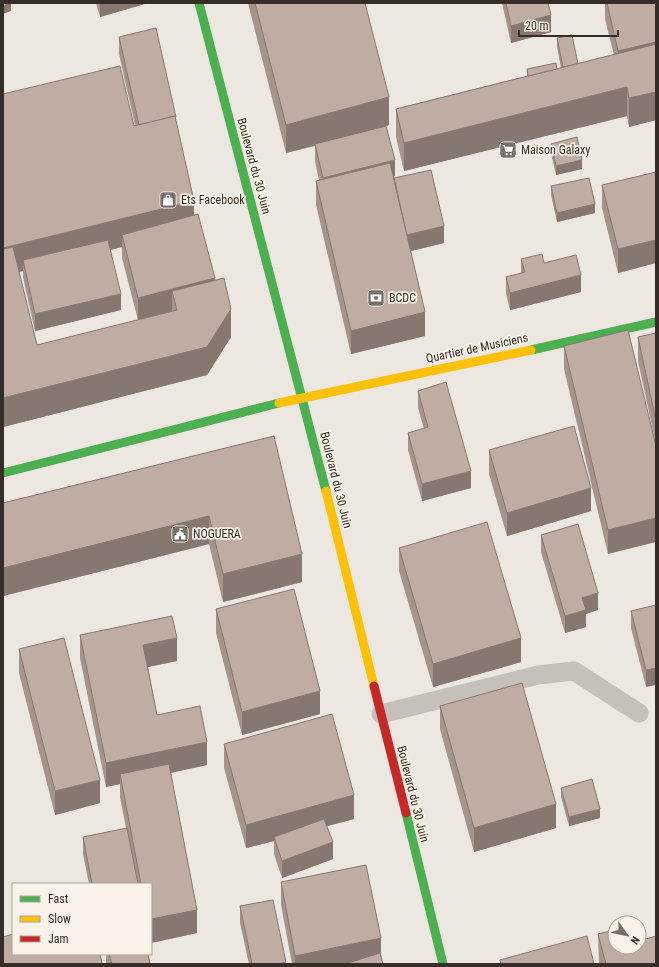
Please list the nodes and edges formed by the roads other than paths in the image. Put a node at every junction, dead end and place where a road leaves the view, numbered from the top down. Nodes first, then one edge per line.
1 (199, 3) edge
2 (656, 322) edge
3 (303, 397) junction
4 (3, 474) edge
5 (640, 713) dead end
6 (381, 714) junction
7 (443, 964) edge

1 - 3 street, Boulevard du 30 Juin
2 - 3 street, Quartier de Musiciens
3 - 4 street, Quartier de Musiciens
3 - 6 street, Boulevard du 30 Juin
5 - 6 lane
6 - 7 street, Boulevard du 30 Juin

